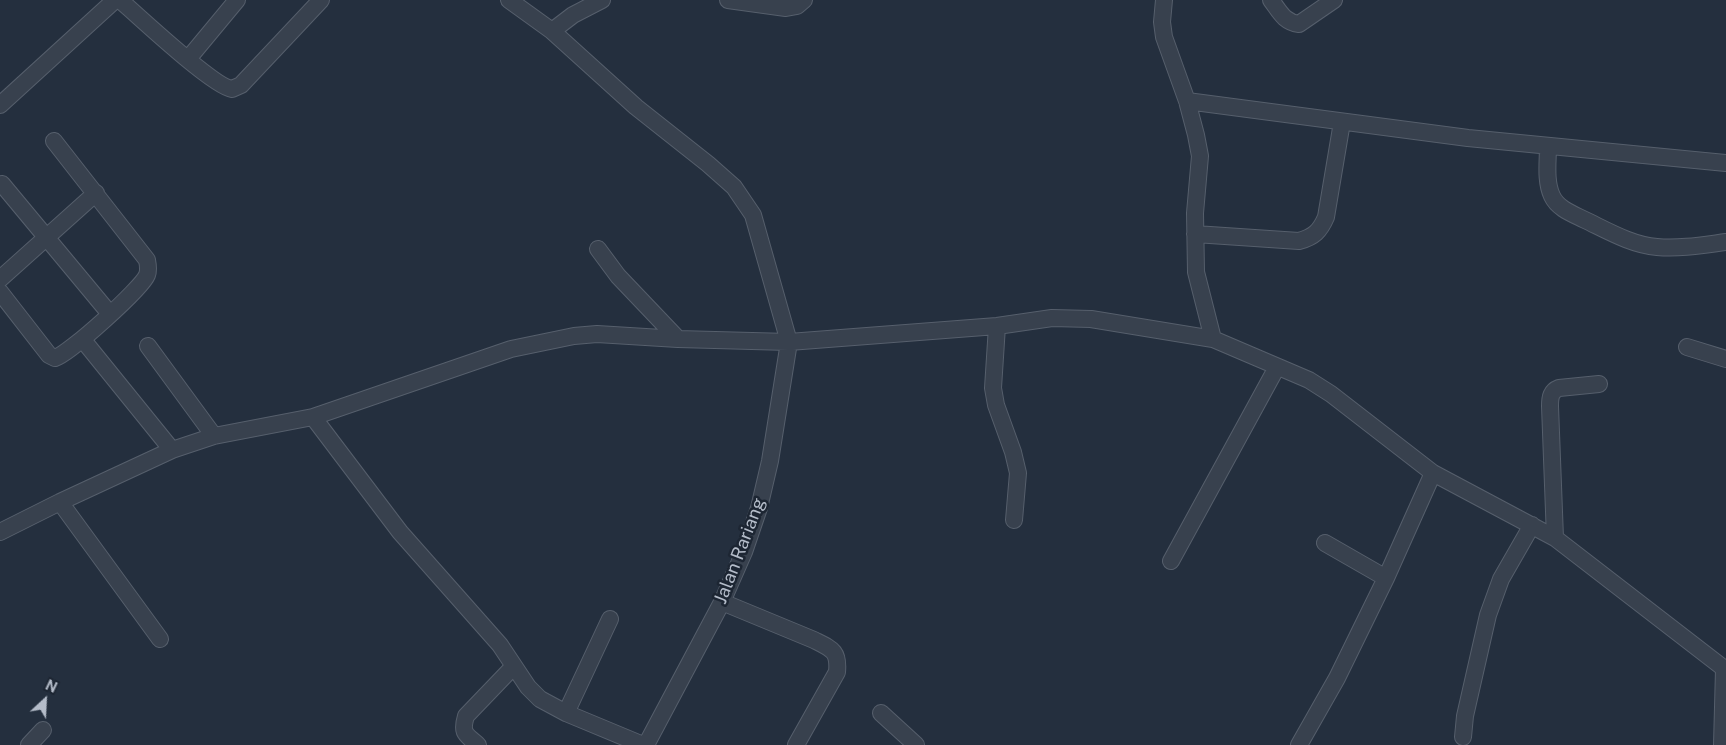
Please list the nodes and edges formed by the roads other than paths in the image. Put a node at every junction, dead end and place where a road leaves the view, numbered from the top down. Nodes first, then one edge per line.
1 (115, 0) edge
2 (120, 0) edge
3 (237, 0) edge
4 (509, 0) edge
5 (602, 0) edge
6 (728, 0) edge
7 (804, 0) edge
8 (1164, 0) edge
9 (1271, 0) edge
10 (1334, 0) edge
11 (319, 1) edge
12 (552, 31) junction
13 (188, 59) junction
14 (1187, 102) junction
15 (0, 105) edge
16 (1342, 122) junction
17 (54, 141) dead end
18 (1548, 146) junction
19 (1726, 163) edge
20 (2, 184) dead end
21 (96, 193) junction
22 (1194, 234) junction
23 (46, 238) junction
24 (1726, 242) edge
25 (598, 249) dead end
26 (0, 279) edge
27 (0, 292) edge
28 (110, 314) junction
29 (998, 326) junction
30 (678, 339) junction
31 (1213, 339) junction
32 (83, 340) junction
33 (788, 342) junction
34 (148, 346) dead end
35 (1687, 347) dead end
36 (1726, 359) edge
37 (1277, 367) junction
38 (1599, 384) dead end
39 (313, 417) junction
40 (214, 436) junction
41 (172, 450) junction
42 (1433, 472) junction
43 (60, 502) junction
44 (1014, 520) dead end
45 (1532, 525) junction
46 (0, 532) edge
47 (1555, 538) junction
48 (1325, 543) dead end
49 (1171, 561) dead end
50 (1386, 578) junction
51 (722, 602) junction
52 (610, 619) dead end
53 (160, 639) dead end
54 (514, 666) junction
55 (1725, 670) edge
56 (881, 713) dead end
57 (566, 714) junction
58 (43, 730) dead end
59 (1464, 737) dead end
60 (29, 745) edge
61 (478, 745) edge
62 (644, 745) edge
63 (796, 745) edge
64 (916, 745) edge
65 (1299, 745) edge
66 (1722, 745) edge

1 - 15 street
2 - 13 street
3 - 13 street
4 - 12 street
5 - 12 street
6 - 7 street
8 - 14 street
9 - 10 street
11 - 13 street
12 - 33 street
14 - 16 street
14 - 22 street
16 - 18 street
16 - 22 street
17 - 21 street
18 - 19 street
18 - 24 street
20 - 23 street
21 - 23 street
21 - 28 street
22 - 31 street
23 - 26 street
23 - 28 street
25 - 30 street
27 - 32 street
28 - 32 street
29 - 31 street
29 - 33 street
29 - 44 street
30 - 33 street
30 - 39 street
31 - 37 street
32 - 41 street
33 - 51 street, Jalan Rariang
34 - 40 street
35 - 36 street
37 - 42 street
37 - 49 street
38 - 47 street
39 - 40 street
39 - 54 street
40 - 41 street
41 - 43 street
42 - 45 street
42 - 50 street
43 - 46 street
43 - 53 street
45 - 47 street
45 - 59 street
47 - 55 street
48 - 50 street
50 - 65 street
51 - 62 street, Jalan Rariang
51 - 63 street
52 - 57 street
54 - 57 street
54 - 61 street
55 - 66 street
56 - 64 street
57 - 62 street
58 - 60 street

